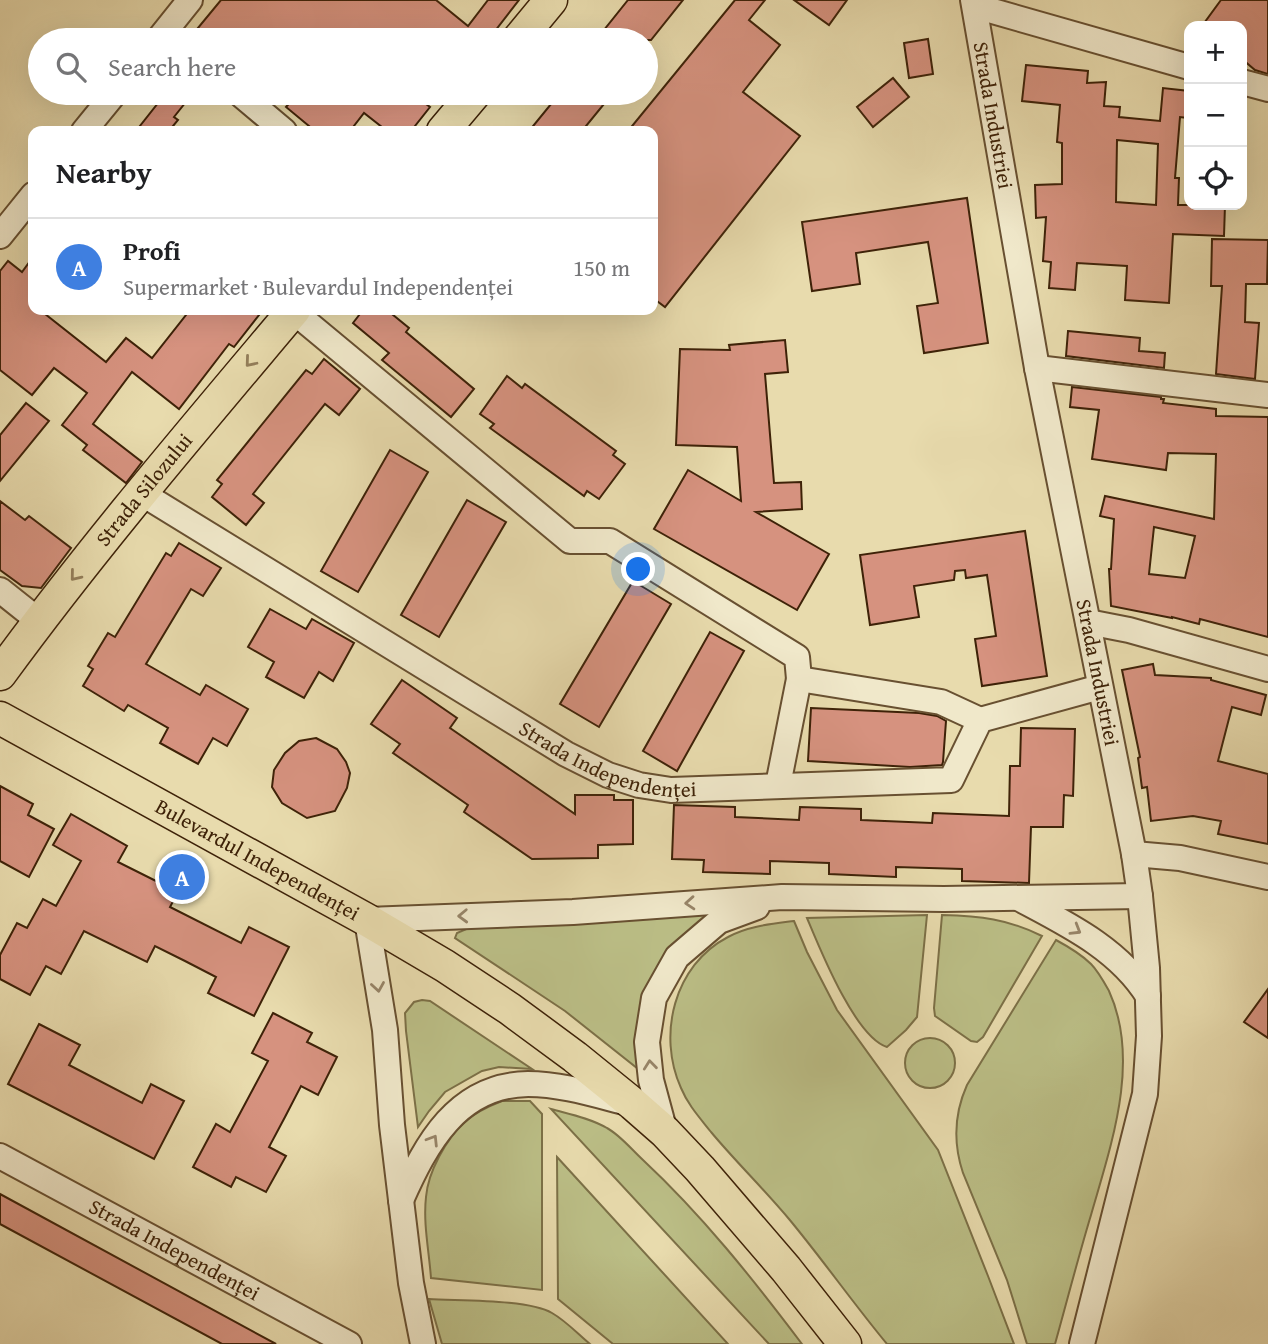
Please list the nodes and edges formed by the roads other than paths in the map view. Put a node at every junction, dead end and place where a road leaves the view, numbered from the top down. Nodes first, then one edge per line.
1 (190, 0) edge
2 (551, 0) edge
3 (974, 3) edge
4 (172, 28) edge
5 (528, 28) edge
6 (1184, 66) edge
7 (1247, 83) edge
8 (1268, 89) edge
9 (106, 105) edge
10 (253, 105) edge
11 (465, 105) edge
12 (88, 126) edge
13 (278, 126) edge
14 (447, 126) edge
15 (28, 201) edge
16 (0, 236) edge
17 (290, 315) edge
18 (298, 315) edge
19 (1037, 368) junction
20 (1268, 395) edge
21 (141, 493) junction
22 (0, 590) edge
23 (39, 621) junction
24 (1088, 622) junction
25 (1268, 669) edge
26 (0, 674) edge
27 (799, 679) junction
28 (1100, 687) junction
29 (0, 718) edge
30 (980, 720) junction
31 (778, 785) junction
32 (1133, 854) junction
33 (1268, 877) edge
34 (1140, 896) junction
35 (782, 897) junction
36 (1016, 897) junction
37 (368, 920) junction
38 (1148, 996) junction
39 (633, 1104) junction
40 (665, 1132) junction
41 (0, 1156) edge
42 (401, 1201) junction
43 (349, 1344) edge
44 (423, 1344) edge
45 (845, 1344) edge
46 (1083, 1344) edge

1 - 4 street
2 - 5 main road
3 - 6 street
3 - 19 street, Strada Industriei
7 - 8 street
9 - 12 street
10 - 13 street
11 - 14 main road
15 - 16 street
17 -> 21 main road, Strada Silozului
18 - 27 street
19 - 20 street
19 - 24 street, Strada Industriei
21 -> 23 main road, Strada Silozului
21 - 31 street, Strada Independenței
22 - 23 street
23 - 26 main road, Strada Silozului
24 - 25 street
24 - 28 street, Strada Industriei
27 - 30 street
27 - 31 street
28 - 30 street
28 - 32 street, Strada Industriei
29 - 37 main road, Bulevardul Independenței
30 - 31 street, Strada Independenței
32 - 33 street
32 - 34 street, Strada Industriei
34 - 36 street
34 - 38 street, Strada Industriei
35 - 36 street
35 -> 37 street
40 -> 35 street
36 -> 38 street
37 - 39 main road, Bulevardul Independenței
37 -> 42 street
38 - 46 street, Strada Industriei
39 - 40 main road, Bulevardul Independenței
42 -> 39 street
40 - 45 main road, Bulevardul Independenței
41 - 43 street, Strada Independenței
42 - 44 street

